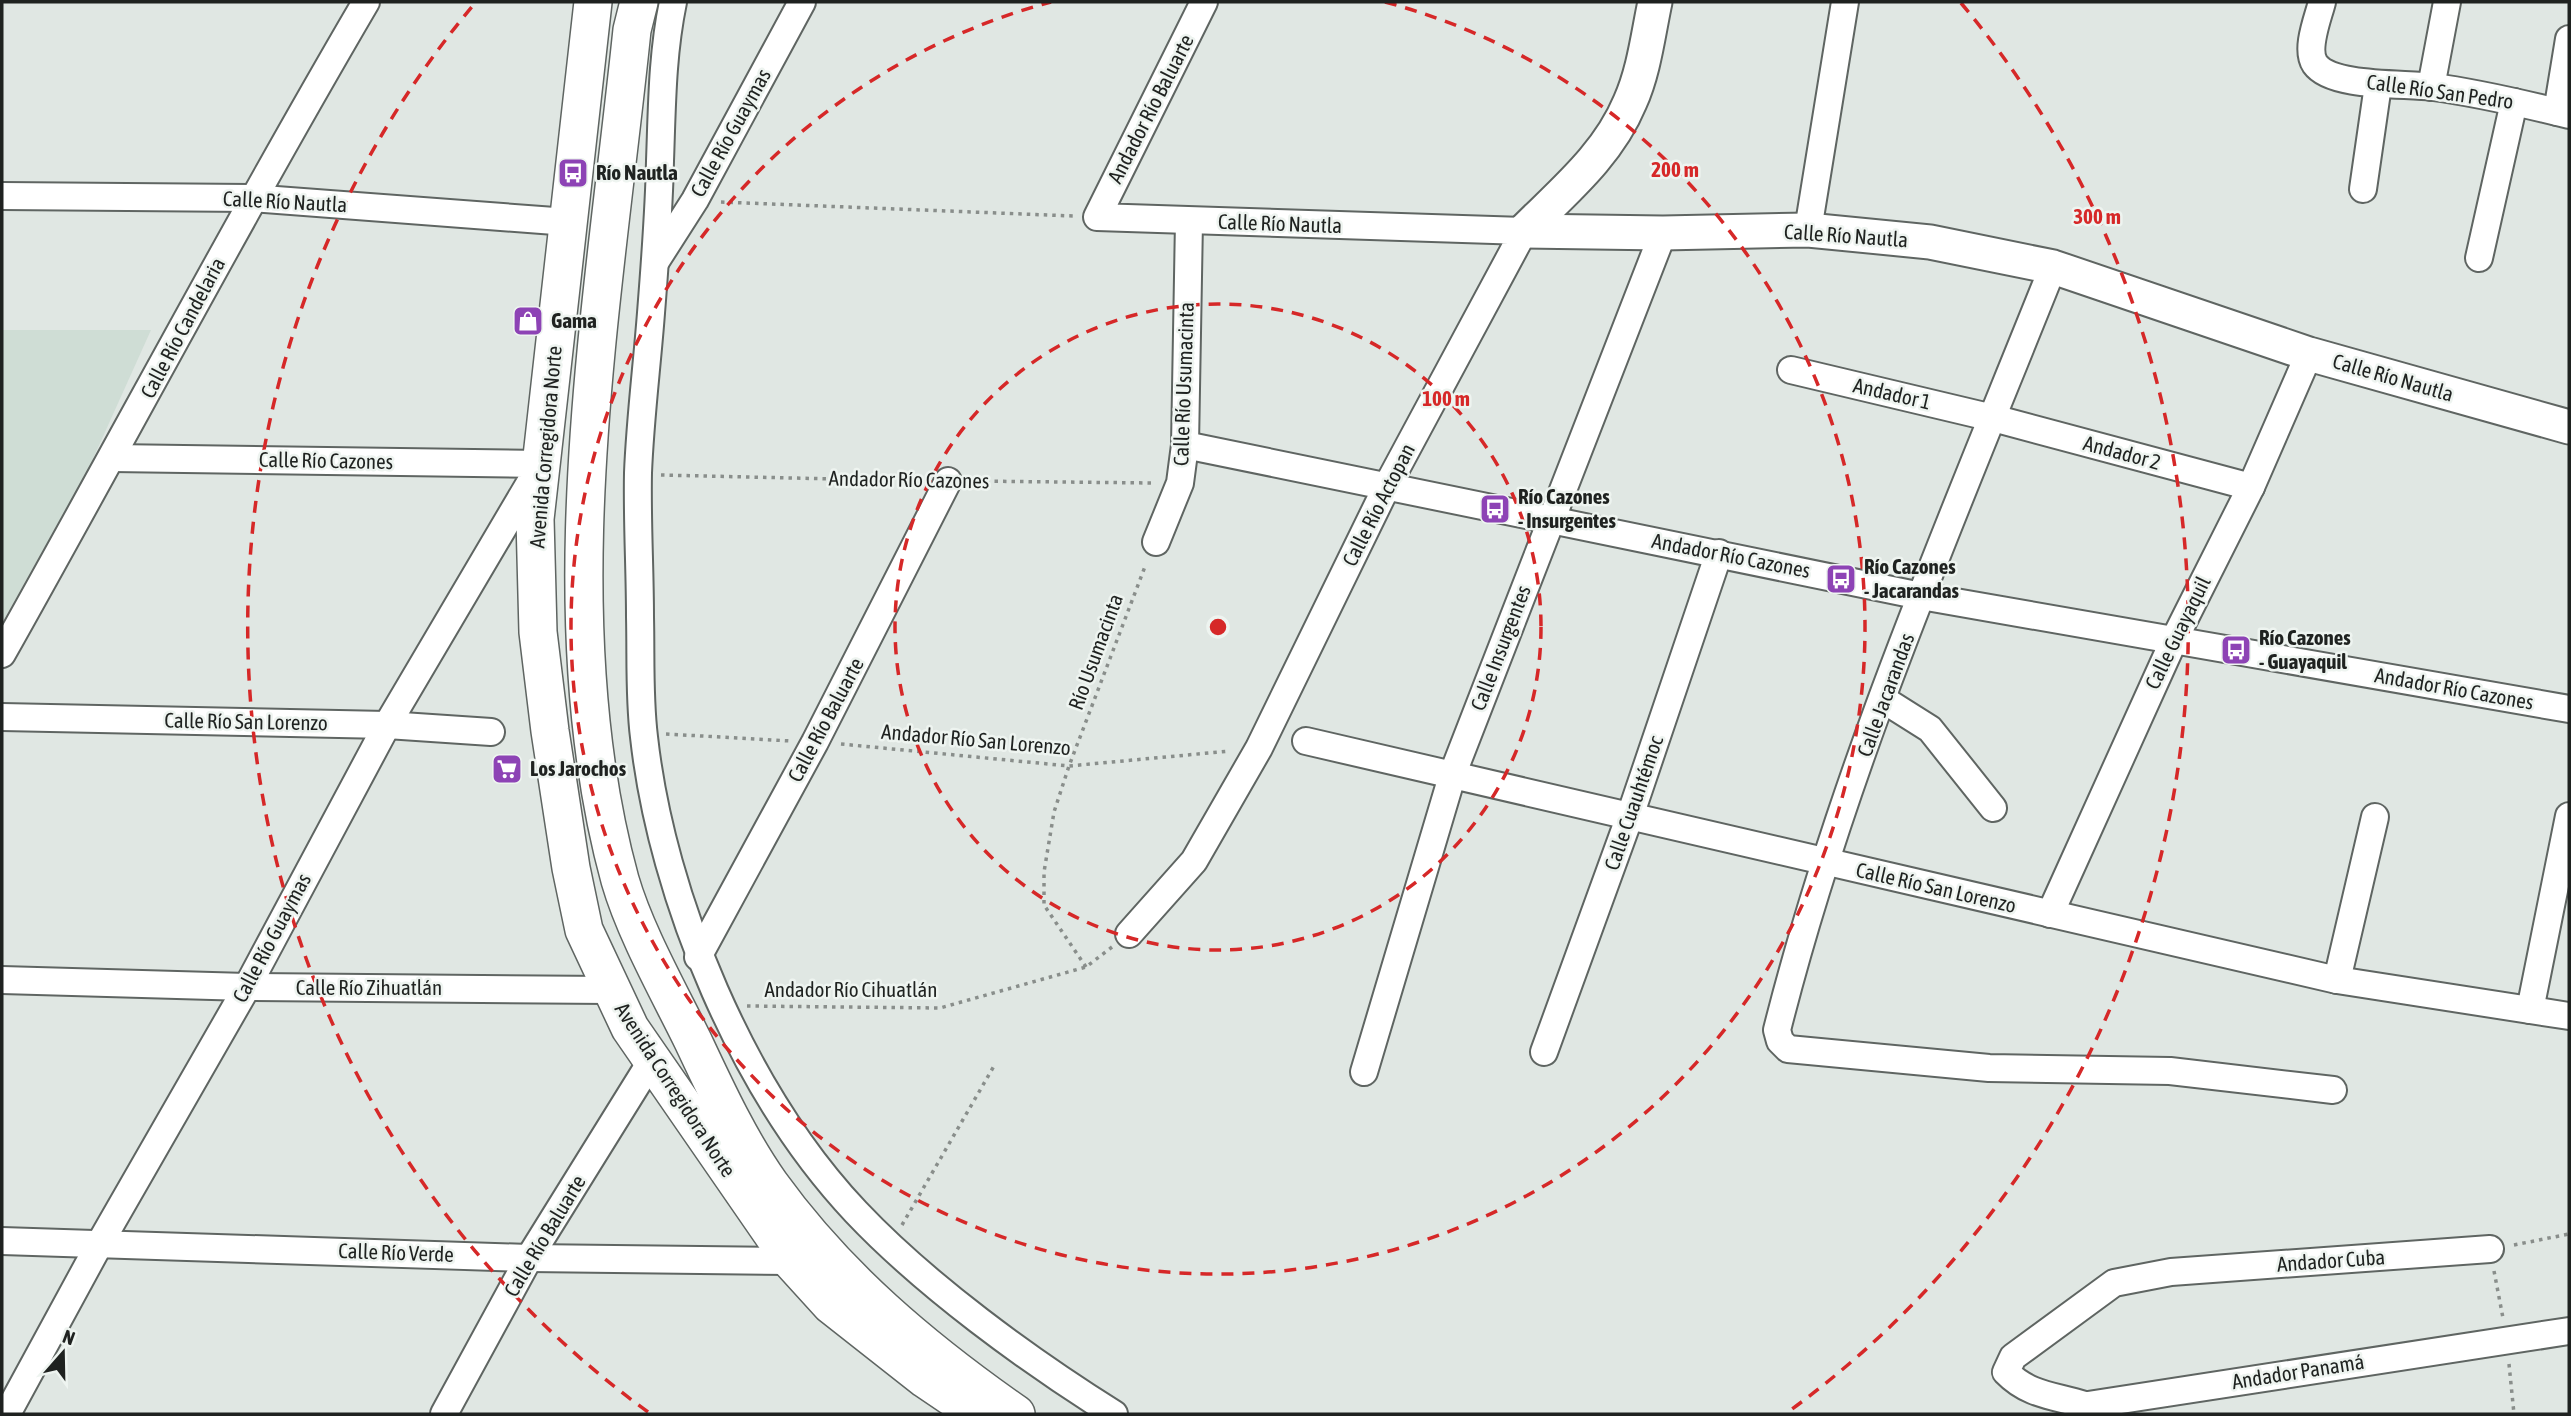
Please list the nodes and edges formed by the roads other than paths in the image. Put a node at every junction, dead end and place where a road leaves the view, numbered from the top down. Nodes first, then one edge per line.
1 (366, 2) edge
2 (593, 2) edge
3 (639, 2) edge
4 (673, 2) edge
5 (802, 2) edge
6 (1204, 2) edge
7 (1655, 2) edge
8 (1845, 2) edge
9 (2322, 2) edge
10 (2447, 2) edge
11 (2569, 40) edge
12 (2378, 85) junction
13 (2431, 87) junction
14 (2514, 103) junction
15 (2563, 113) edge
16 (2363, 189) dead end
17 (2, 196) edge
18 (251, 198) junction
19 (1097, 217) joint
20 (1189, 221) junction
21 (568, 222) junction
22 (1808, 230) junction
23 (1524, 231) junction
24 (1663, 233) junction
25 (2479, 258) dead end
26 (655, 262) junction
27 (2053, 267) junction
28 (2309, 354) junction
29 (1791, 370) dead end
30 (1993, 418) junction
31 (2569, 427) edge
32 (1185, 445) junction
33 (112, 458) junction
34 (541, 464) junction
35 (948, 481) road end
36 (1387, 486) junction
37 (2251, 487) junction
38 (1549, 520) junction
39 (1156, 542) road end
40 (1719, 553) junction
41 (1921, 596) junction
42 (2174, 640) junction
43 (2, 654) edge
44 (1884, 700) junction
45 (2569, 709) edge
46 (2, 717) edge
47 (387, 725) junction
48 (491, 732) dead end
49 (1306, 741) dead end
50 (1453, 773) junction
51 (1993, 808) dead end
52 (1631, 814) junction
53 (2569, 816) edge
54 (2375, 817) dead end
55 (1825, 862) junction
56 (2050, 914) junction
57 (1129, 934) road end
58 (698, 957) junction
59 (2, 980) edge
60 (2337, 980) junction
61 (247, 987) junction
62 (610, 990) junction
63 (2530, 1010) junction
64 (2569, 1016) edge
65 (1544, 1052) dead end
66 (652, 1060) junction
67 (1364, 1072) dead end
68 (2333, 1090) dead end
69 (2, 1241) edge
70 (100, 1243) junction
71 (2490, 1249) road end
72 (529, 1258) junction
73 (791, 1261) junction
74 (2569, 1331) edge
75 (2097, 1409) edge
76 (7, 1414) edge
77 (444, 1414) edge
78 (977, 1414) edge
79 (1016, 1414) edge
80 (1114, 1414) edge

1 - 18 street, Calle Río Candelaria
2 - 21 main road, Avenida Corregidora Norte
3 - 79 main road, Avenida Corregidora Norte
4 - 26 street
5 - 26 street, Calle Río Guaymas
6 - 19 street, Andador Río Baluarte
7 - 23 street, Calle Río Actopan
8 - 22 street
9 - 12 street, Calle Río San Pedro
10 - 13 street
11 - 15 street
12 - 13 street, Calle Río San Pedro
12 - 16 street
13 - 14 street, Calle Río San Pedro
14 - 15 street, Calle Río San Pedro
14 - 25 street
17 - 18 street, Calle Río Nautla
18 - 21 street, Calle Río Nautla
18 - 33 street, Calle Río Candelaria
19 - 20 street, Calle Río Nautla
20 - 23 street, Calle Río Nautla
20 - 32 street, Calle Río Usumacinta
21 - 34 main road, Avenida Corregidora Norte
22 - 24 street, Calle Río Nautla
22 - 27 street, Calle Río Nautla
23 - 24 street, Calle Río Nautla
23 - 36 street, Calle Río Actopan
24 - 38 street, Calle Insurgentes
26 - 58 street
27 - 28 street, Calle Río Nautla
27 - 30 street, Calle Jacarandas
28 - 31 street, Calle Río Nautla
28 - 37 street, Calle Guayaquil
29 - 30 street, Andador 1
30 - 37 street, Andador 2
30 - 41 street, Calle Jacarandas
32 - 36 street, Andador Río Cazones
32 - 39 street, Calle Río Usumacinta
33 - 34 street, Calle Río Cazones
33 - 43 street, Calle Río Candelaria
34 - 47 street, Calle Río Guaymas
34 - 62 main road, Avenida Corregidora Norte
35 - 58 street, Calle Río Baluarte
36 - 38 street, Andador Río Cazones
36 - 57 street, Calle Río Actopan
37 - 42 street, Calle Guayaquil
38 - 40 street, Andador Río Cazones
38 - 50 street, Calle Insurgentes
40 - 41 street, Andador Río Cazones
40 - 52 street, Calle Cuauhtémoc
41 - 42 street, Andador Río Cazones
41 - 44 street, Calle Jacarandas
42 - 45 street, Andador Río Cazones
42 - 56 street, Calle Guayaquil
44 - 51 street
44 - 55 street, Calle Jacarandas
46 - 47 street, Calle Río San Lorenzo
47 - 48 street, Calle Río San Lorenzo
47 - 61 street, Calle Río Guaymas
49 - 50 street, Calle Río San Lorenzo
50 - 52 street, Calle Río San Lorenzo
50 - 67 street, Calle Insurgentes
52 - 55 street, Calle Río San Lorenzo
52 - 65 street, Calle Cuauhtémoc
53 - 63 street
54 - 60 street
55 - 56 street, Calle Río San Lorenzo
55 - 68 street, Calle Jacarandas
56 - 60 street, Calle Río San Lorenzo
58 - 80 street
59 - 61 street, Calle Río Zihuatlán
60 - 63 street, Calle Río San Lorenzo
61 - 62 street, Calle Río Zihuatlán
61 - 70 street, Calle Río Guaymas
62 - 66 main road, Avenida Corregidora Norte
63 - 64 street, Calle Río San Lorenzo
66 - 72 street, Calle Río Baluarte
66 - 73 main road, Avenida Corregidora Norte
69 - 70 street, Calle Río Verde
70 - 72 street, Calle Río Verde
70 - 76 street, Calle Río Guaymas
71 - 75 street, Andador Cuba
72 - 73 street, Calle Río Verde
72 - 77 street, Calle Río Baluarte
73 - 78 main road, Avenida Corregidora Norte
74 - 75 street, Andador Panamá

